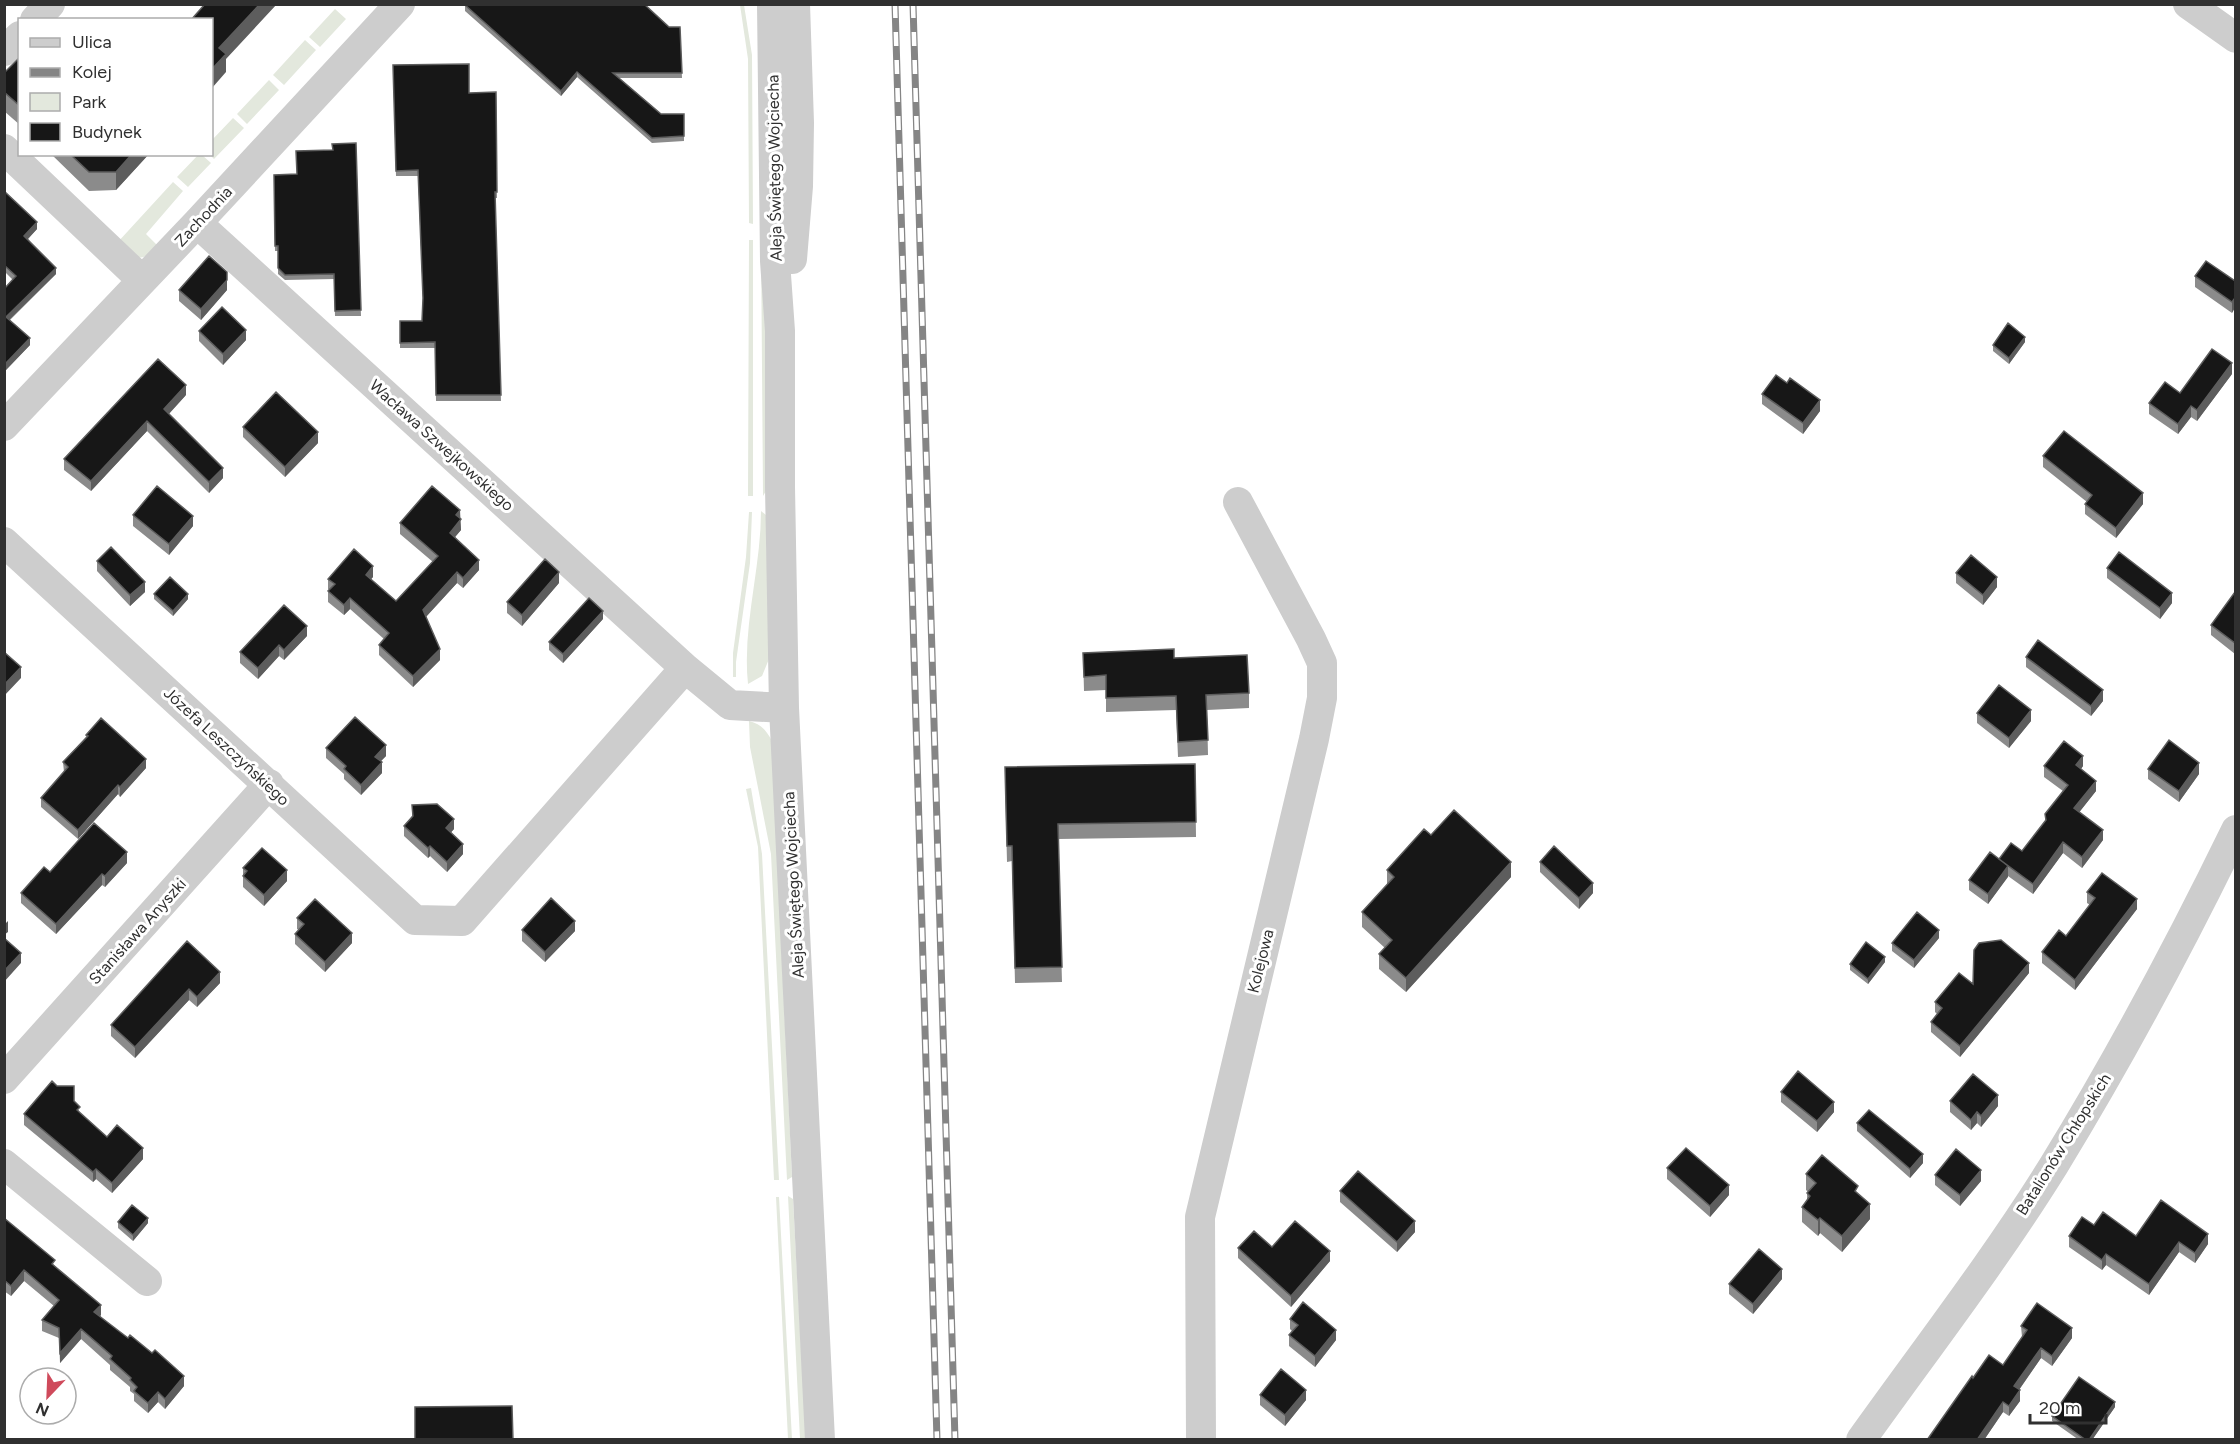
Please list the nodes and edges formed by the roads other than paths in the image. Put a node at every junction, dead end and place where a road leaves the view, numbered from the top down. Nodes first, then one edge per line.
1 (50, 4) edge
2 (400, 4) edge
3 (772, 4) edge
4 (795, 4) edge
5 (2188, 4) edge
6 (37, 18) edge
7 (18, 38) edge
8 (2235, 38) edge
9 (4, 51) edge
10 (4, 149) edge
11 (197, 223) junction
12 (142, 280) junction
13 (780, 331) junction
14 (4, 426) edge
15 (1238, 502) dead end
16 (4, 542) edge
17 (685, 668) junction
18 (784, 708) junction
19 (269, 784) junction
20 (2235, 830) edge
21 (4, 1079) edge
22 (4, 1164) edge
23 (147, 1281) dead end
24 (820, 1440) edge
25 (1201, 1440) edge
26 (1861, 1440) edge

1 - 6 street
2 - 11 street, Zachodnia
3 - 13 street, Aleja Świętego Wojciecha
4 - 13 street, Aleja Świętego Wojciecha
5 - 8 street
7 - 9 street
10 - 12 street
11 - 12 street, Zachodnia
11 - 17 street, Wacława Szwejkowskiego
12 - 14 street, Zachodnia
13 - 18 street, Aleja Świętego Wojciecha
15 - 25 street, Kolejowa
16 - 19 street, Józefa Leszczyńskiego
17 - 18 street, Wacława Szwejkowskiego
17 - 19 street, Józefa Leszczyńskiego
18 - 24 street, Aleja Świętego Wojciecha
19 - 21 street, Stanisława Anyszki
20 - 26 street, Batalionów Chłopskich
22 - 23 street

